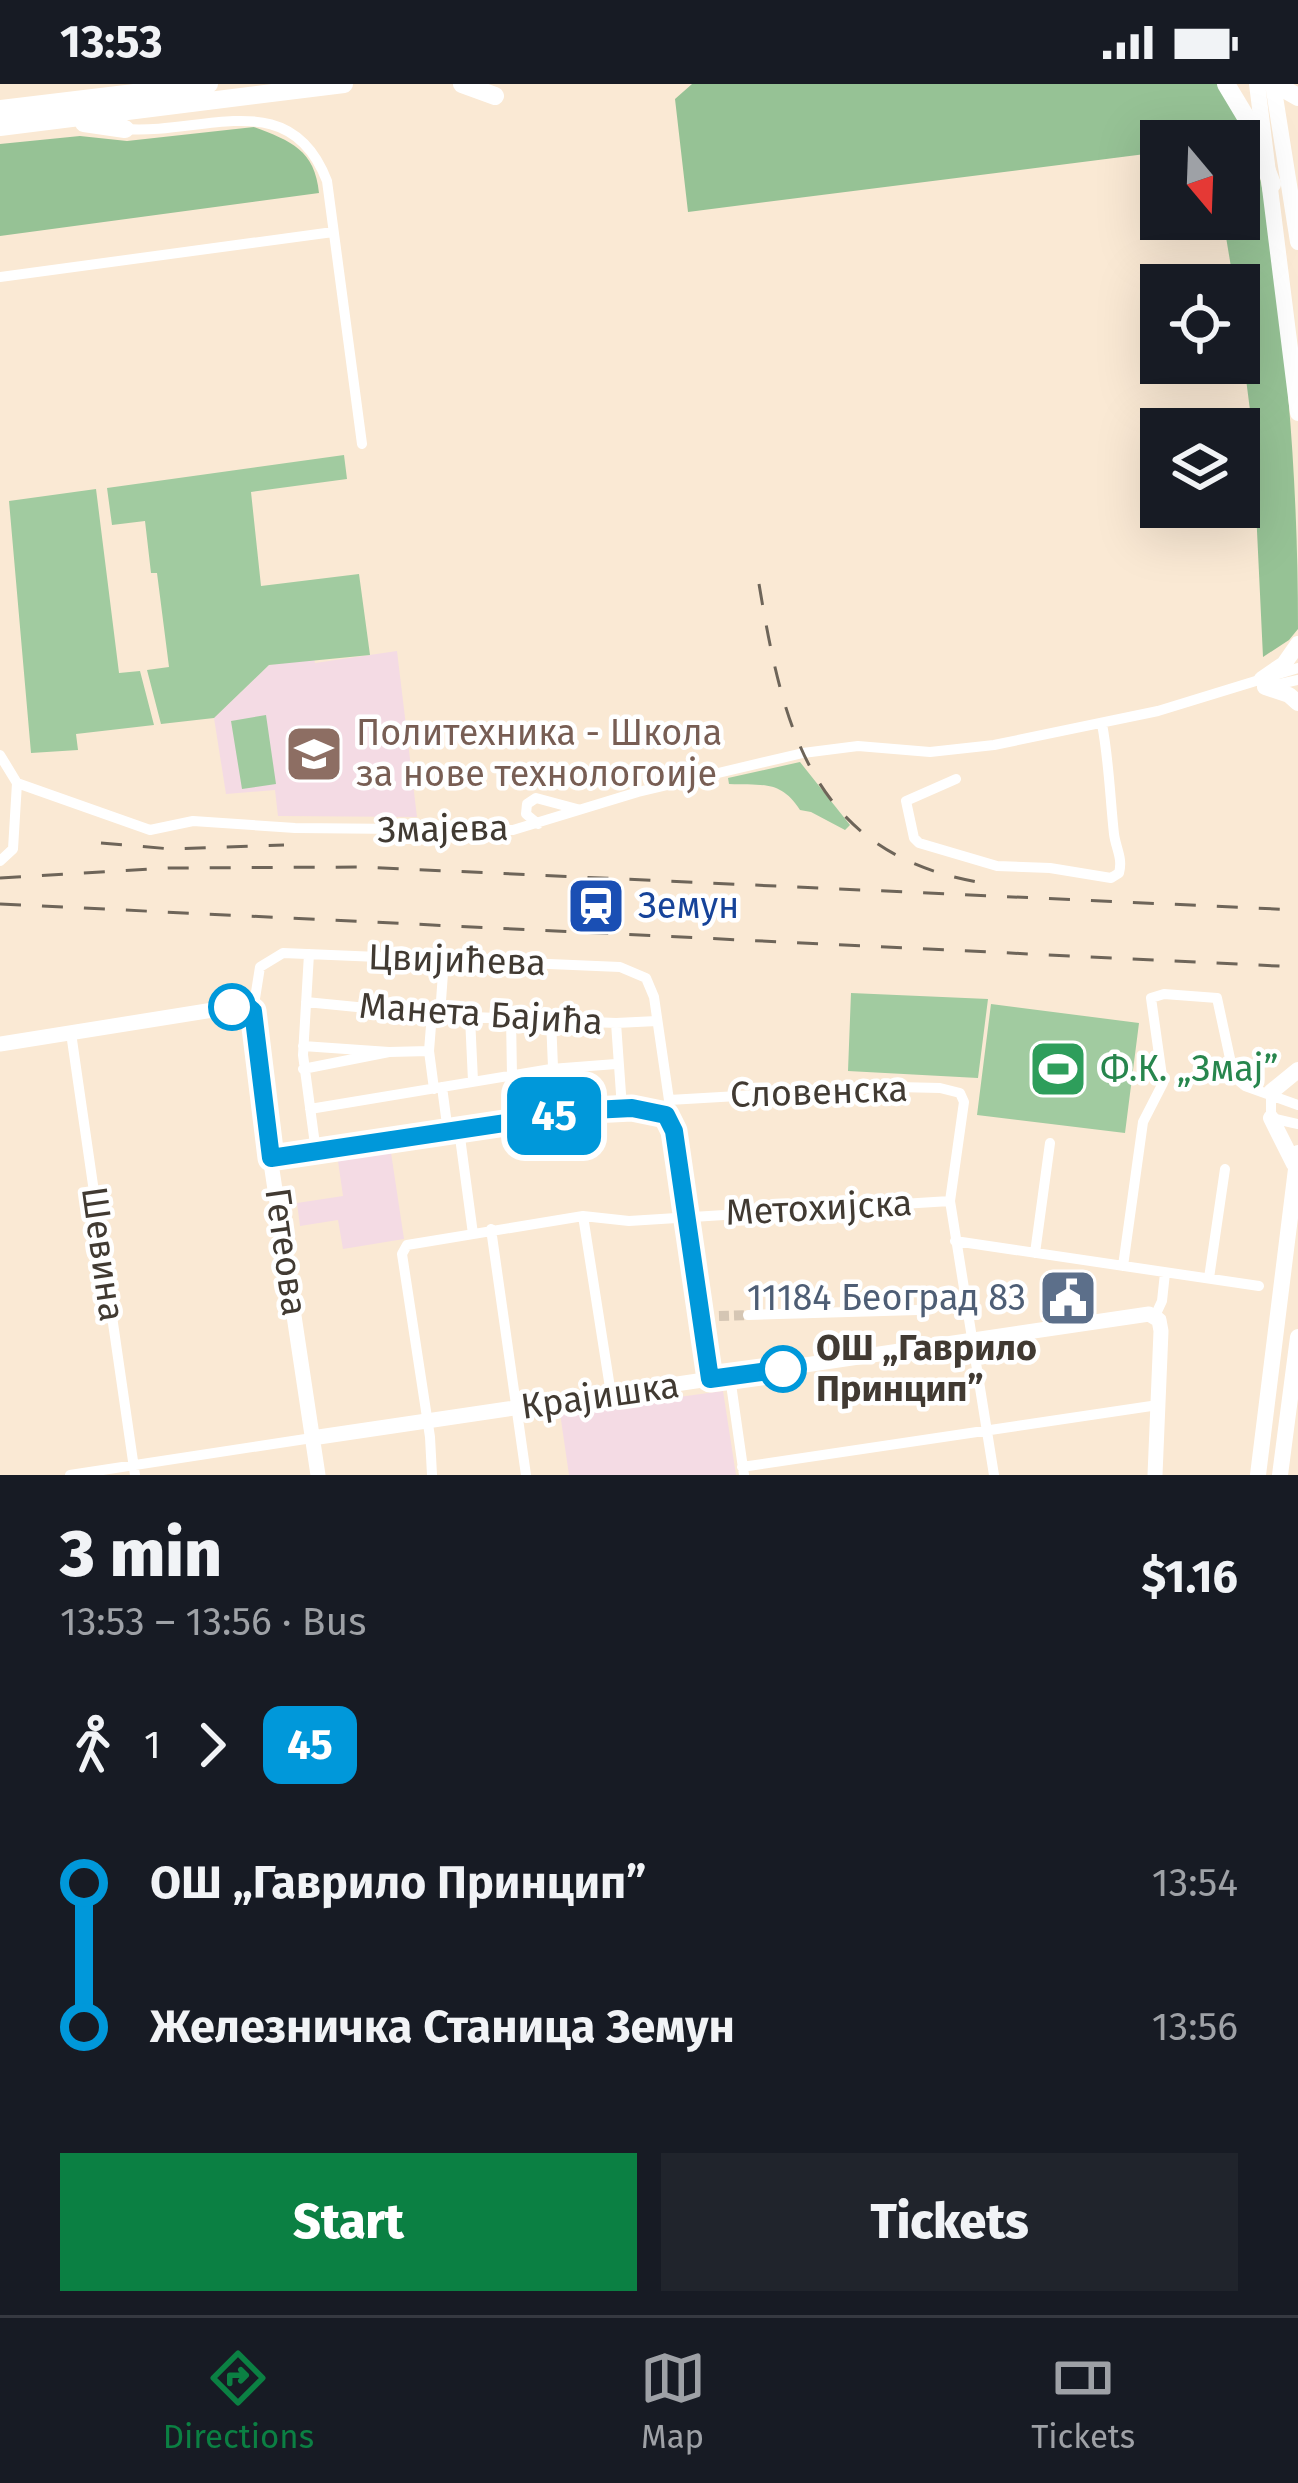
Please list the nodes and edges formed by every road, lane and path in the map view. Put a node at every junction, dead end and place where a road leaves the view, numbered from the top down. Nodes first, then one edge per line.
1 (209, 84) edge
2 (344, 84) edge
3 (462, 84) edge
4 (1226, 84) edge
5 (1257, 84) edge
6 (1274, 84) edge
7 (495, 96) dead end
8 (1298, 98) edge
9 (0, 109) edge
10 (55, 120) junction
11 (0, 127) edge
12 (125, 129) joint
13 (1272, 184) junction
14 (333, 232) junction
15 (1298, 242) edge
16 (0, 277) edge
17 (1298, 413) edge
18 (362, 445) dead end
19 (1298, 644) edge
20 (1298, 668) edge
21 (1298, 680) edge
22 (1264, 683) junction
23 (1298, 703) edge
24 (1102, 724) junction
25 (0, 755) edge
26 (956, 779) dead end
27 (17, 783) junction
28 (556, 804) junction
29 (580, 809) junction
30 (552, 819) junction
31 (533, 821) junction
32 (0, 860) edge
33 (309, 954) junction
34 (444, 959) junction
35 (267, 960) joint
36 (306, 1002) junction
37 (253, 1011) junction
38 (436, 1014) junction
39 (470, 1017) junction
40 (511, 1017) junction
41 (551, 1019) junction
42 (657, 1021) junction
43 (616, 1023) junction
44 (71, 1033) junction
45 (0, 1044) edge
46 (303, 1046) junction
47 (429, 1051) junction
48 (389, 1052) junction
49 (616, 1064) junction
50 (551, 1069) junction
51 (303, 1070) junction
52 (1298, 1070) edge
53 (512, 1076) junction
54 (472, 1081) junction
55 (438, 1088) junction
56 (1271, 1092) junction
57 (669, 1100) junction
58 (1298, 1105) edge
59 (622, 1108) junction
60 (310, 1109) junction
61 (556, 1115) junction
62 (666, 1115) junction
63 (1271, 1118) junction
64 (1298, 1124) edge
65 (453, 1131) junction
66 (1050, 1143) dead end
67 (316, 1152) junction
68 (1298, 1153) edge
69 (271, 1158) junction
70 (1225, 1169) dead end
71 (1296, 1175) edge
72 (950, 1201) junction
73 (687, 1215) junction
74 (584, 1216) junction
75 (491, 1229) junction
76 (472, 1234) junction
77 (955, 1241) junction
78 (1035, 1253) junction
79 (1123, 1266) junction
80 (1165, 1273) junction
81 (1209, 1278) junction
82 (1258, 1286) dead end
83 (918, 1310) dead end
84 (719, 1316) tunnel mouth
85 (748, 1316) tunnel mouth
86 (1155, 1316) junction
87 (702, 1317) junction
88 (1298, 1337) edge
89 (973, 1342) junction
90 (730, 1377) junction
91 (710, 1379) junction
92 (611, 1394) junction
93 (1158, 1405) junction
94 (518, 1408) junction
95 (428, 1422) junction
96 (988, 1430) junction
97 (312, 1438) junction
98 (134, 1470) edge
99 (743, 1471) edge
100 (1258, 1472) edge
101 (1281, 1474) edge
102 (70, 1475) edge
103 (318, 1475) edge
104 (432, 1475) edge
105 (526, 1475) edge
106 (994, 1475) edge
107 (1155, 1475) edge

1 - 9 highway
2 - 10 highway
3 - 7 highway
4 - 13 highway
5 - 13 main road
6 - 8 highway
6 - 15 main road
10 - 11 highway
10 - 12 highway
12 - 14 street
13 - 17 main road
14 - 16 street
14 - 18 street
19 - 22 main road
20 - 22 street, Змајева
21 - 22 street, Змајева
22 - 23 main road
22 - 24 street, Змајева
24 - 26 street
24 - 29 street, Змајева
25 - 27 street
27 - 31 street, Змајева
27 - 32 street
28 - 29 street
28 - 30 street
28 - 31 street
29 - 30 street, Змајева
30 - 31 street, Змајева
33 - 34 street, Цвијићева
33 - 35 street, Цвијићева
33 - 36 street
34 - 38 street
34 - 42 street, Цвијићева
35 - 37 street, Гетеова
36 - 38 street, Манета Бајића
36 - 46 street
37 - 44 main road
37 - 69 main road, Гетеова
38 - 39 street, Манета Бајића
38 - 47 street
39 - 40 street, Манета Бајића
39 - 54 street
40 - 41 street, Манета Бајића
40 - 53 street
41 - 43 street, Манета Бајића
41 - 50 street
42 - 43 street, Манета Бајића
42 - 57 street
43 - 49 street
44 - 45 main road
44 - 98 street, Шевина
46 - 48 street
46 - 51 street
47 - 48 street
47 - 55 street
48 - 51 street
49 - 50 street
49 - 59 street
50 - 53 street
50 - 61 street
51 - 60 street
52 - 56 main road
53 - 54 street
54 - 55 street
55 - 60 street
55 - 65 street
56 - 58 street
56 - 63 street
56 - 79 street
57 - 62 street
57 - 72 street, Словенска
59 - 61 street
59 - 62 street
60 - 67 street
61 - 65 street
62 - 73 street
63 - 64 street
63 - 71 main road
65 - 67 street
65 - 76 street
66 - 78 street
67 - 69 street
68 - 71 main road
69 - 97 main road, Гетеова
70 - 81 street
71 - 100 main road
72 - 73 street, Метохијска
72 - 77 street
73 - 74 street, Метохијска
73 - 87 street
74 - 75 street, Метохијска
74 - 92 street
75 - 76 street, Метохијска
75 - 94 street
76 - 95 street, Метохијска
77 - 78 street
77 - 89 street
78 - 79 street
79 - 80 street
80 - 81 street
80 - 86 street
81 - 82 street
83 - 85 street
84 - 87 street
86 - 89 main road, Крајишка
86 - 93 main road
87 - 91 street
88 - 101 main road
89 - 90 main road, Крајишка
89 - 96 street
90 - 91 main road, Крајишка
90 - 99 street
91 - 92 main road, Крајишка
92 - 94 main road, Крајишка
93 - 96 street
93 - 107 main road
94 - 95 main road, Крајишка
94 - 105 street
95 - 97 main road, Крајишка
95 - 104 street
96 - 99 street
96 - 106 street
97 - 98 street, Крајишка
97 - 103 main road, Гетеова
98 - 102 street, Крајишка

